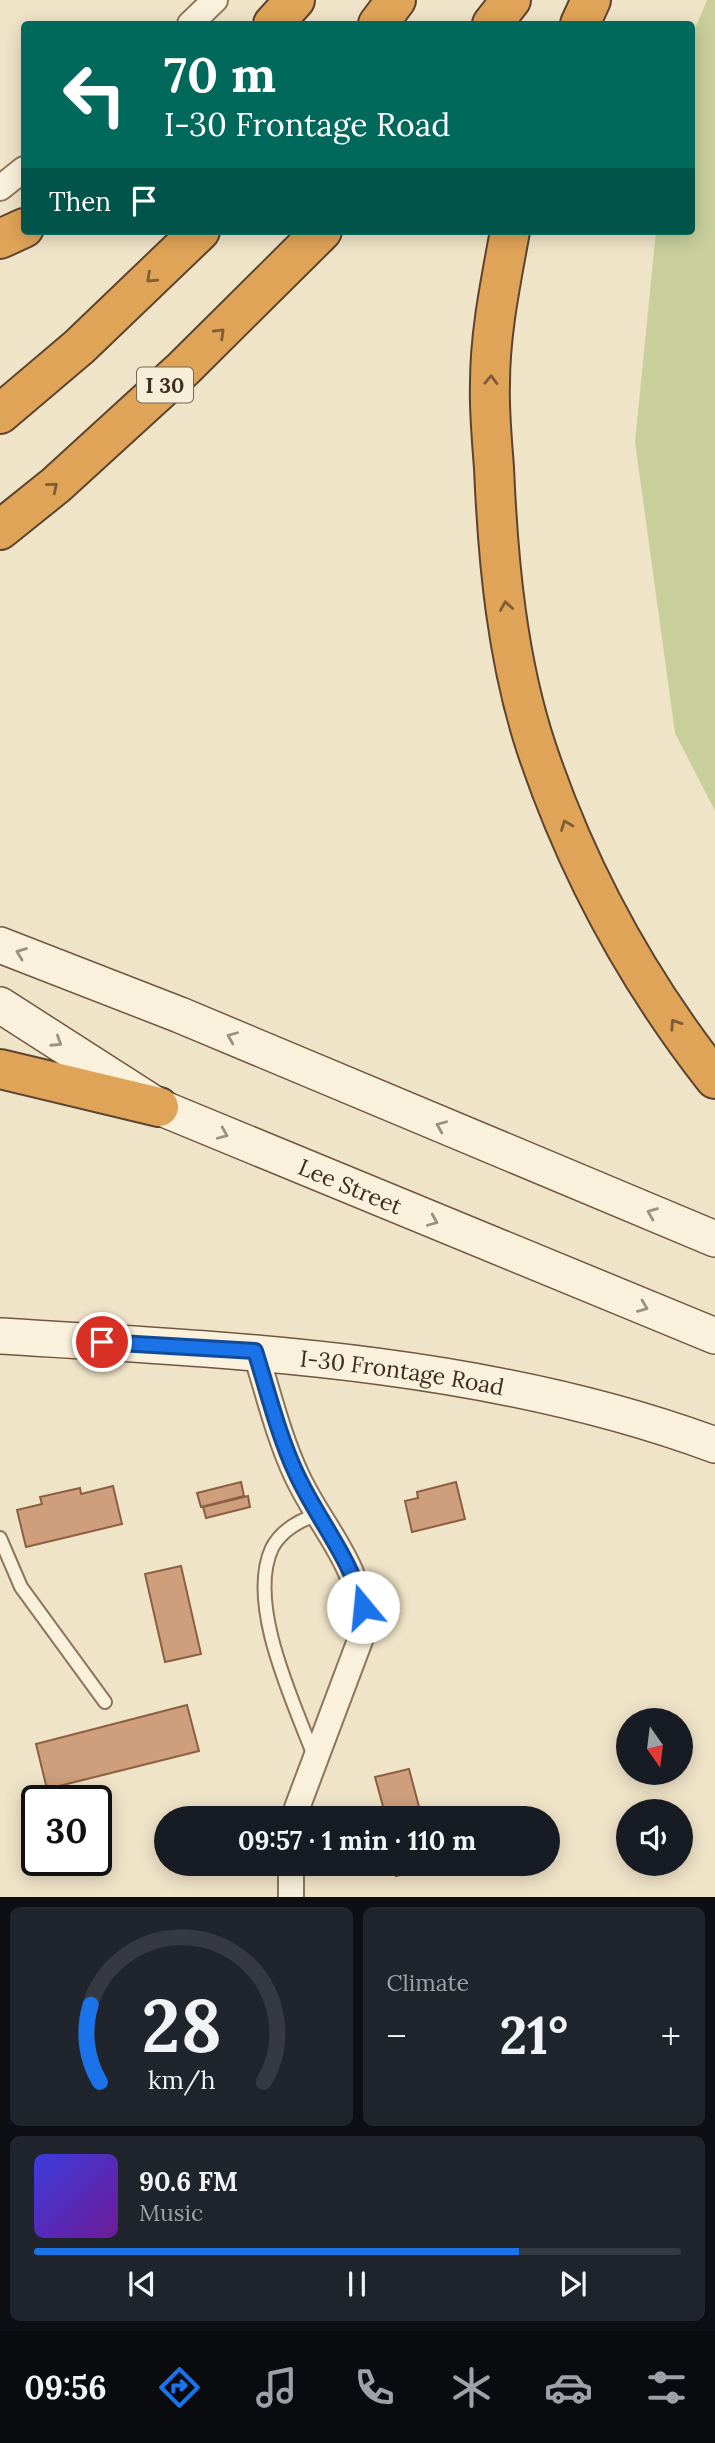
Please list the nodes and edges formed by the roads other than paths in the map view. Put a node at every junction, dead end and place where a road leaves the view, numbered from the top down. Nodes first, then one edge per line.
1 (215, 0) edge
2 (295, 0) edge
3 (396, 0) edge
4 (511, 0) edge
5 (591, 0) edge
6 (193, 21) edge
7 (276, 21) edge
8 (380, 21) edge
9 (494, 21) edge
10 (581, 21) edge
11 (21, 171) edge
12 (0, 188) edge
13 (21, 229) edge
14 (197, 235) edge
15 (318, 235) edge
16 (509, 235) edge
17 (0, 239) edge
18 (0, 414) edge
19 (0, 530) edge
20 (0, 945) edge
21 (0, 1005) edge
22 (0, 1069) edge
23 (715, 1079) edge
24 (159, 1107) junction
25 (715, 1238) edge
26 (0, 1335) edge
27 (715, 1336) edge
28 (255, 1351) junction
29 (715, 1445) edge
30 (319, 1514) junction
31 (0, 1538) edge
32 (104, 1702) dead end
33 (315, 1760) junction
34 (300, 1806) edge
35 (290, 1876) edge
36 (291, 1897) edge

1 - 6 street
2 - 7 highway
3 - 8 highway
4 - 9 highway
5 - 10 highway
11 - 12 street
13 - 17 highway
14 -> 18 highway
19 -> 15 highway, I 30
23 -> 16 highway
25 -> 20 main road
21 -> 24 main road, Lee Street
22 - 24 highway
24 -> 27 main road, Lee Street
26 - 28 main road, I-30 Frontage Road
28 - 29 main road, I-30 Frontage Road
28 - 30 street
30 - 33 street
30 - 33 lane
31 - 32 lane
33 - 34 street
35 - 36 street

